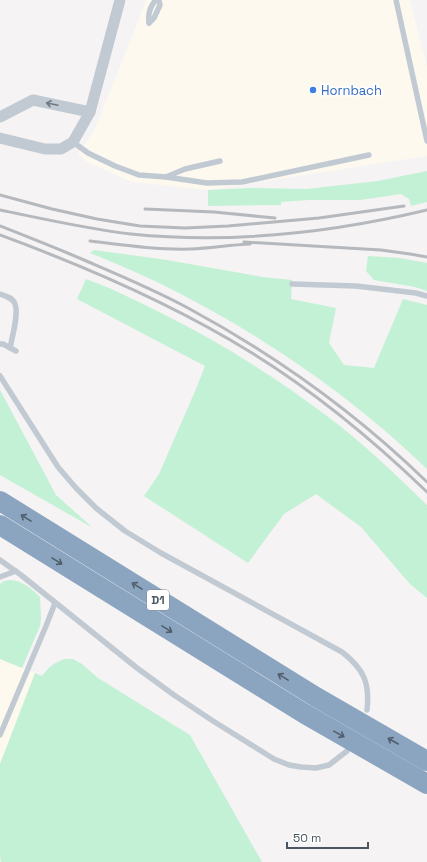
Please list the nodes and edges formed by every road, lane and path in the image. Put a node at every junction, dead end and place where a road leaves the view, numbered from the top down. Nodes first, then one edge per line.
1 (120, 0) edge
2 (158, 0) edge
3 (396, 0) edge
4 (149, 23) dead end
5 (90, 112) junction
6 (0, 118) edge
7 (0, 138) edge
8 (427, 141) edge
9 (73, 142) junction
10 (369, 155) dead end
11 (220, 161) dead end
12 (166, 177) junction
13 (292, 284) dead end
14 (0, 294) edge
15 (427, 296) edge
16 (0, 344) edge
17 (10, 348) junction
18 (16, 351) dead end
19 (0, 376) edge
20 (0, 501) edge
21 (0, 525) edge
22 (0, 560) edge
23 (16, 571) junction
24 (0, 577) edge
25 (55, 603) junction
26 (367, 710) dead end
27 (0, 735) edge
28 (347, 751) dead end
29 (427, 760) edge
30 (427, 784) edge

1 - 5 street
2 - 4 lane
3 - 8 lane
5 -> 6 street
5 - 9 street
7 - 9 street
9 - 12 lane
10 - 12 lane
11 - 12 lane
13 - 15 lane
14 - 17 lane
16 - 17 lane
17 - 18 lane
19 - 26 lane
29 -> 20 highway, D1
21 -> 30 highway, D1
22 - 23 lane
23 - 24 lane
23 - 25 lane
25 - 27 lane
25 - 28 lane

